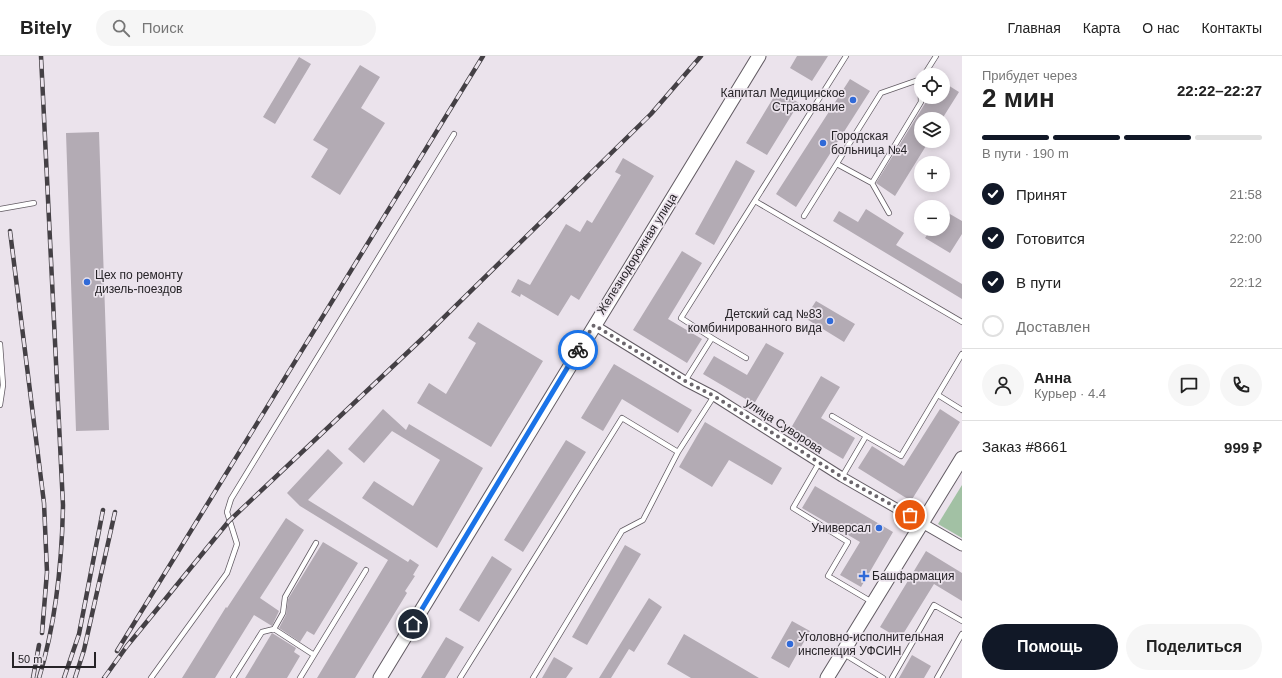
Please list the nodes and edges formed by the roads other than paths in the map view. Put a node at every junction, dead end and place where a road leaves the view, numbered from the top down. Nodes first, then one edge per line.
1 (759, 56) edge
2 (846, 56) edge
3 (936, 56) edge
4 (928, 68) edge
5 (914, 82) edge
6 (920, 104) edge
7 (454, 134) dead end
8 (837, 164) junction
9 (872, 182) junction
10 (755, 201) junction
11 (34, 203) dead end
12 (0, 209) edge
13 (889, 213) dead end
14 (804, 216) dead end
15 (962, 322) edge
16 (594, 325) junction
17 (712, 338) junction
18 (0, 344) edge
19 (962, 354) edge
20 (746, 358) dead end
21 (685, 381) junction
22 (938, 395) junction
23 (714, 396) junction
24 (0, 405) edge
25 (962, 410) edge
26 (832, 416) dead end
27 (866, 436) junction
28 (678, 452) junction
29 (962, 458) edge
30 (819, 463) junction
31 (842, 477) junction
32 (924, 522) junction
33 (316, 543) dead end
34 (962, 546) edge
35 (366, 570) dead end
36 (873, 603) junction
37 (962, 621) edge
38 (274, 629) junction
39 (962, 634) edge
40 (842, 653) junction
41 (314, 655) junction
42 (151, 678) edge
43 (233, 678) edge
44 (300, 678) edge
45 (380, 678) edge
46 (460, 678) edge
47 (533, 678) edge
48 (827, 678) edge
49 (883, 678) edge
50 (892, 678) edge
51 (937, 678) edge

1 - 16 main road, Железнодорожная улица
2 - 10 lane
3 - 4 lane
5 - 8 lane
6 - 9 lane
7 - 42 lane
8 - 9 lane
8 - 14 lane
9 - 13 lane
10 - 15 lane
10 - 17 lane
11 - 12 lane
16 - 21 street, улица Суворова
16 - 45 main road, Железнодорожная улица
17 - 20 lane
17 - 21 lane
18 - 24 lane
19 - 22 lane
21 - 23 street, улица Суворова
22 - 25 lane
22 - 27 lane
23 - 28 lane
23 - 30 street, улица Суворова
26 - 27 lane
27 - 31 lane
28 - 46 lane
28 - 47 lane
29 - 32 main road
30 - 31 street, улица Суворова
30 - 36 lane
31 - 32 street, улица Суворова
32 - 34 street, улица Суворова
32 - 36 main road
33 - 38 lane
35 - 41 lane
36 - 40 main road
37 - 50 lane
38 - 41 lane
38 - 43 lane
39 - 51 lane
40 - 48 main road
40 - 49 lane
41 - 44 lane

